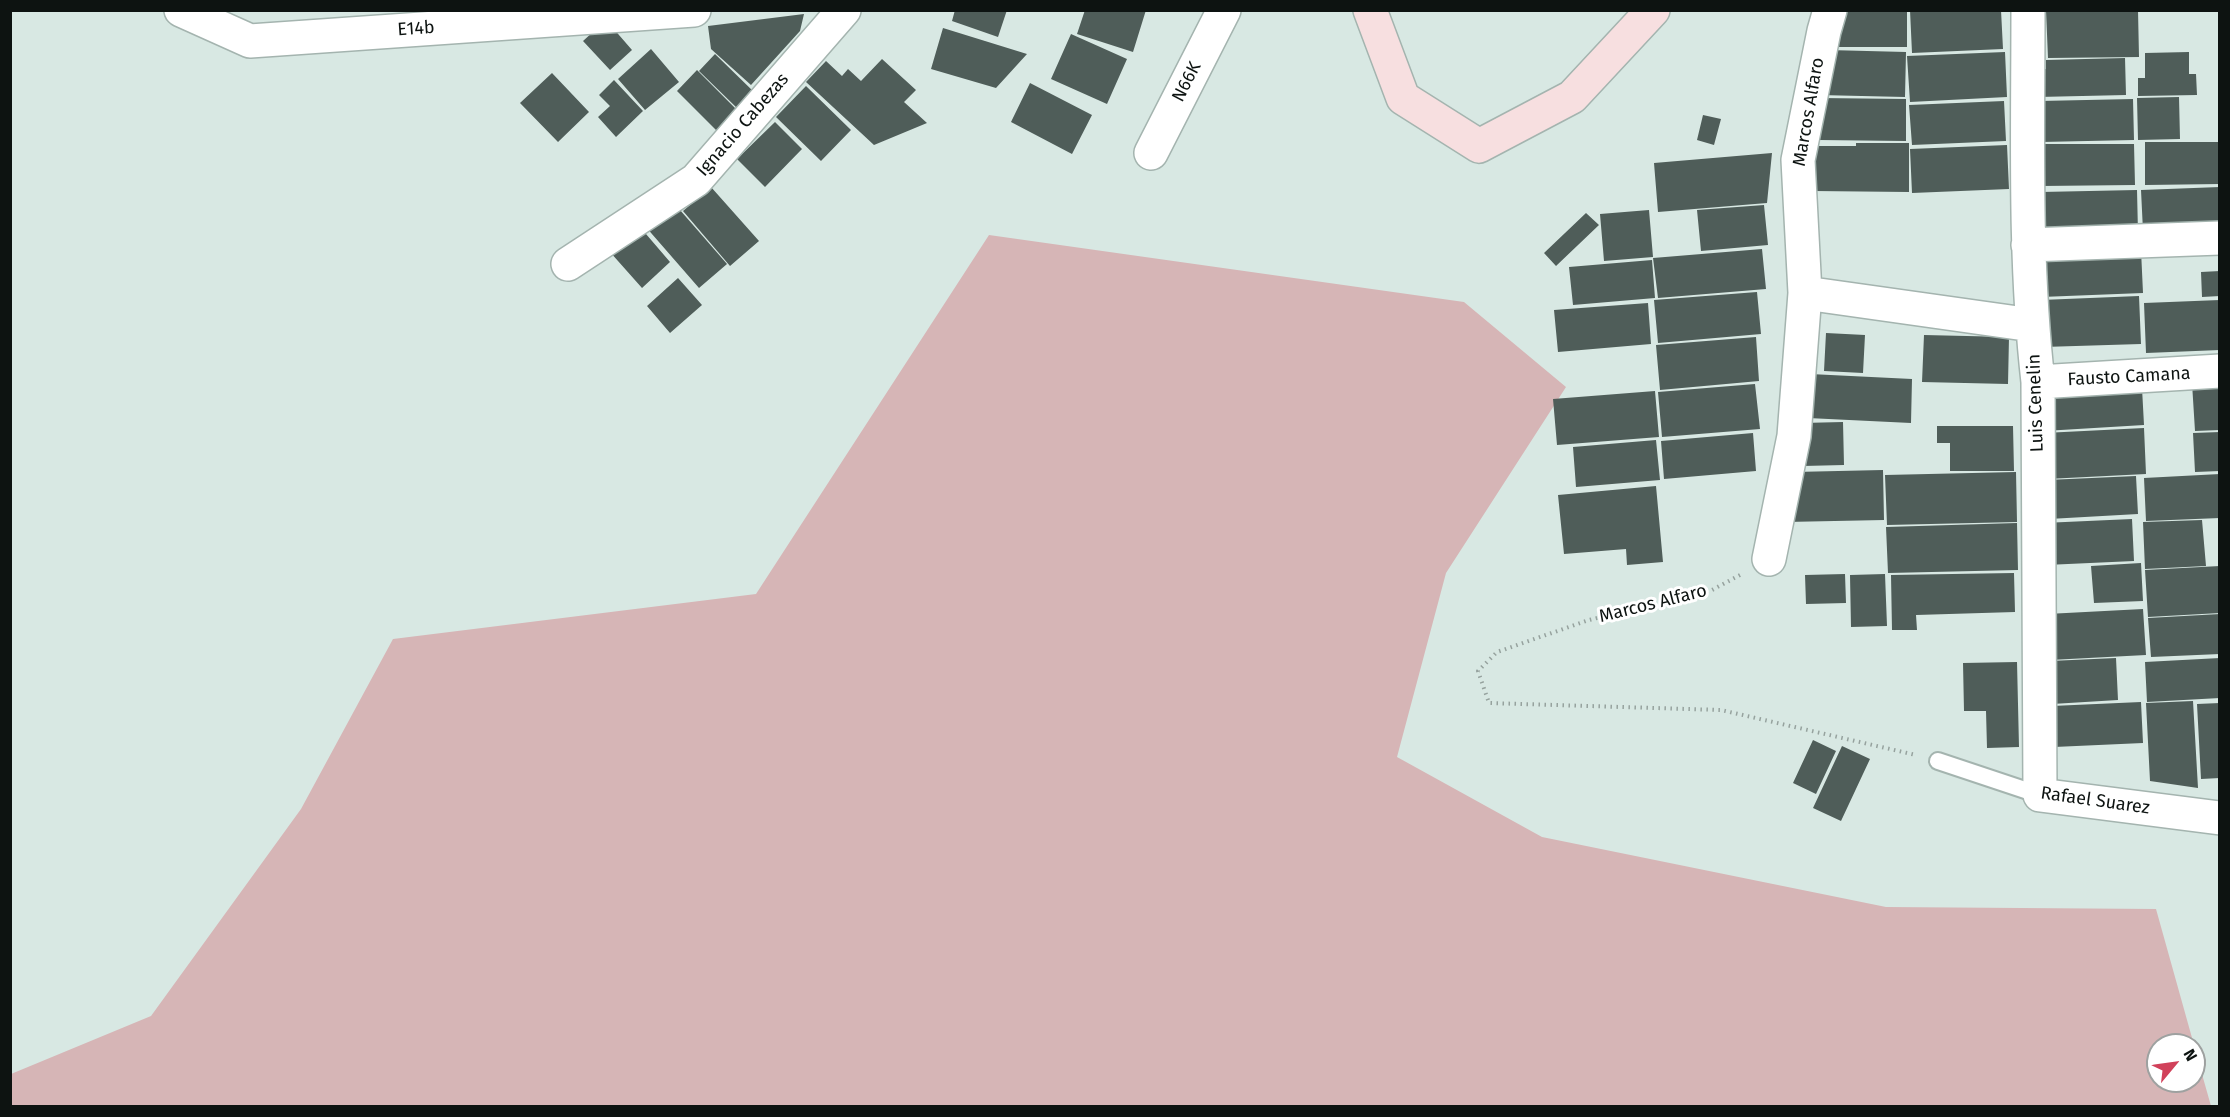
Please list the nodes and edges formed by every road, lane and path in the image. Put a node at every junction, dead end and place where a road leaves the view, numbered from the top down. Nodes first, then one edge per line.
1 (181, 10) edge
2 (694, 10) edge
3 (844, 10) edge
4 (1224, 10) edge
5 (1370, 10) edge
6 (1653, 10) edge
7 (1830, 10) edge
8 (2028, 10) edge
9 (596, 13) edge
10 (1151, 153) dead end
11 (2220, 238) edge
12 (2028, 245) junction
13 (568, 264) dead end
14 (1805, 293) junction
15 (2032, 326) junction
16 (2220, 371) edge
17 (2038, 382) junction
18 (1769, 559) joint
19 (1938, 761) joint
20 (2040, 795) junction
21 (2220, 818) edge

1 - 9 street, E14b
2 - 9 street, E14b
3 - 13 street, Ignacio Cabezas
4 - 10 street, N66K
5 - 6 street
7 - 14 street, Marcos Alfaro
8 - 12 street, Luis Cenelin
11 - 12 street
12 - 15 street, Luis Cenelin
14 - 15 street
14 - 18 street, Marcos Alfaro
15 - 17 street, Luis Cenelin
16 - 17 street, Fausto Camana
17 - 20 street, Luis Cenelin
18 - 19 path, Marcos Alfaro
19 - 20 lane, Rafael Suarez
20 - 21 street, Rafael Suarez

